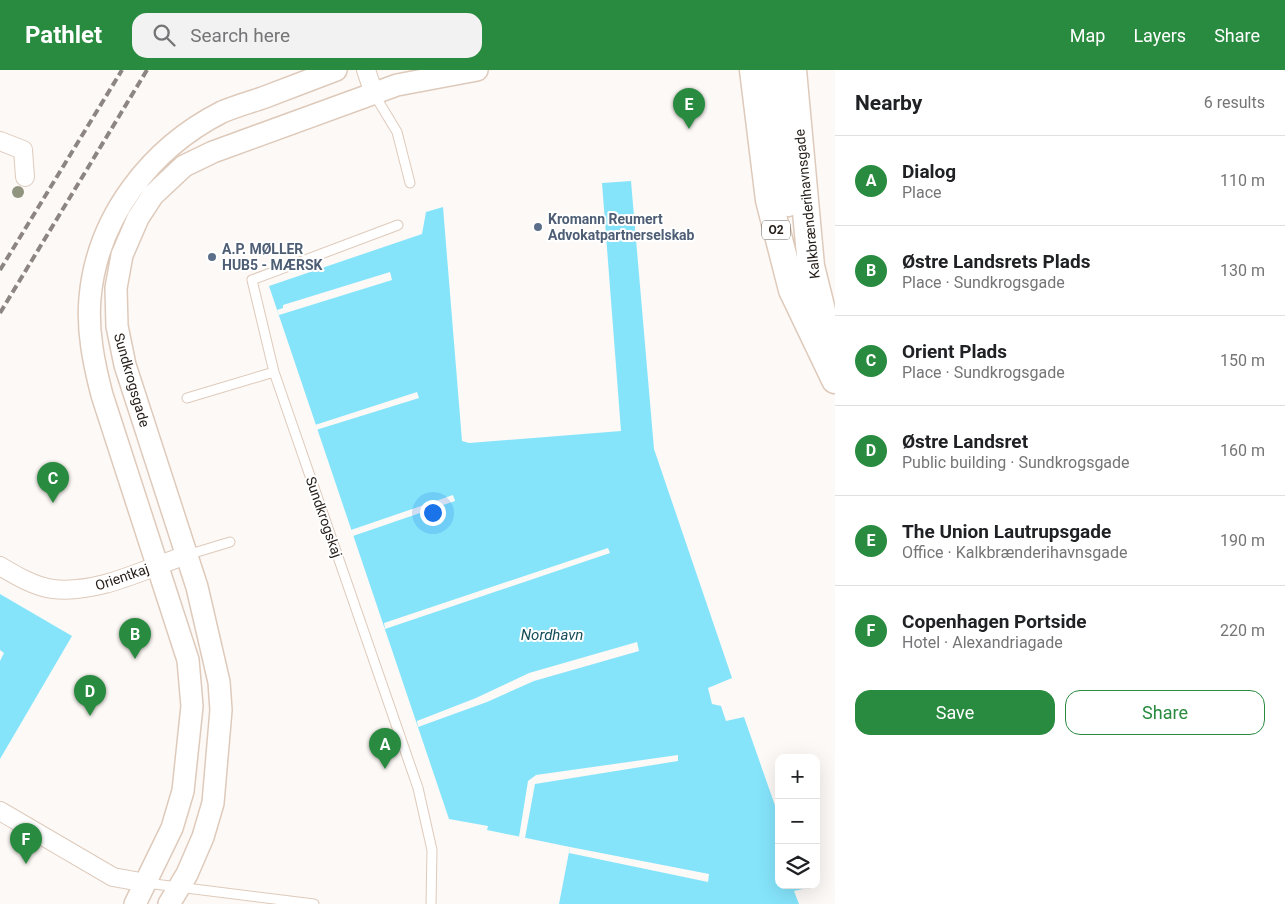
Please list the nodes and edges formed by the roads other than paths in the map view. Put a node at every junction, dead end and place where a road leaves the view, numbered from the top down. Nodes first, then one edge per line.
1 (336, 70) edge
2 (366, 70) edge
3 (477, 70) edge
4 (793, 70) edge
5 (756, 72) edge
6 (374, 94) junction
7 (0, 141) edge
8 (25, 177) dead end
9 (410, 182) dead end
10 (398, 225) dead end
11 (811, 266) junction
12 (835, 366) edge
13 (274, 372) junction
14 (835, 380) edge
15 (187, 398) dead end
16 (230, 542) dead end
17 (187, 555) junction
18 (158, 565) junction
19 (0, 566) edge
20 (0, 811) edge
21 (146, 883) junction
22 (174, 895) edge
23 (135, 904) edge
24 (314, 904) edge
25 (431, 904) edge

1 - 18 street, Sundkrogsgade
2 - 6 street
3 - 6 street, Sundkrogsgade
4 - 11 main road, Kalkbrænderihavnsgade / O2
5 - 11 main road
5 - 14 main road, Kalkbrænderihavnsgade / O2
6 - 9 lane
6 - 17 street, Sundkrogsgade
7 - 8 street
10 - 13 lane, Sundkrogskaj
11 - 12 main road, Kalkbrænderihavnsgade / O2
13 - 15 lane
13 - 25 lane, Sundkrogskaj
16 - 17 lane
17 - 18 street, Orientkaj
17 - 22 street, Sundkrogsgade
18 - 19 street, Orientkaj
18 - 21 street, Sundkrogsgade
20 - 21 street
21 - 22 lane
21 - 23 street, Sundkrogsgade
22 - 24 lane

